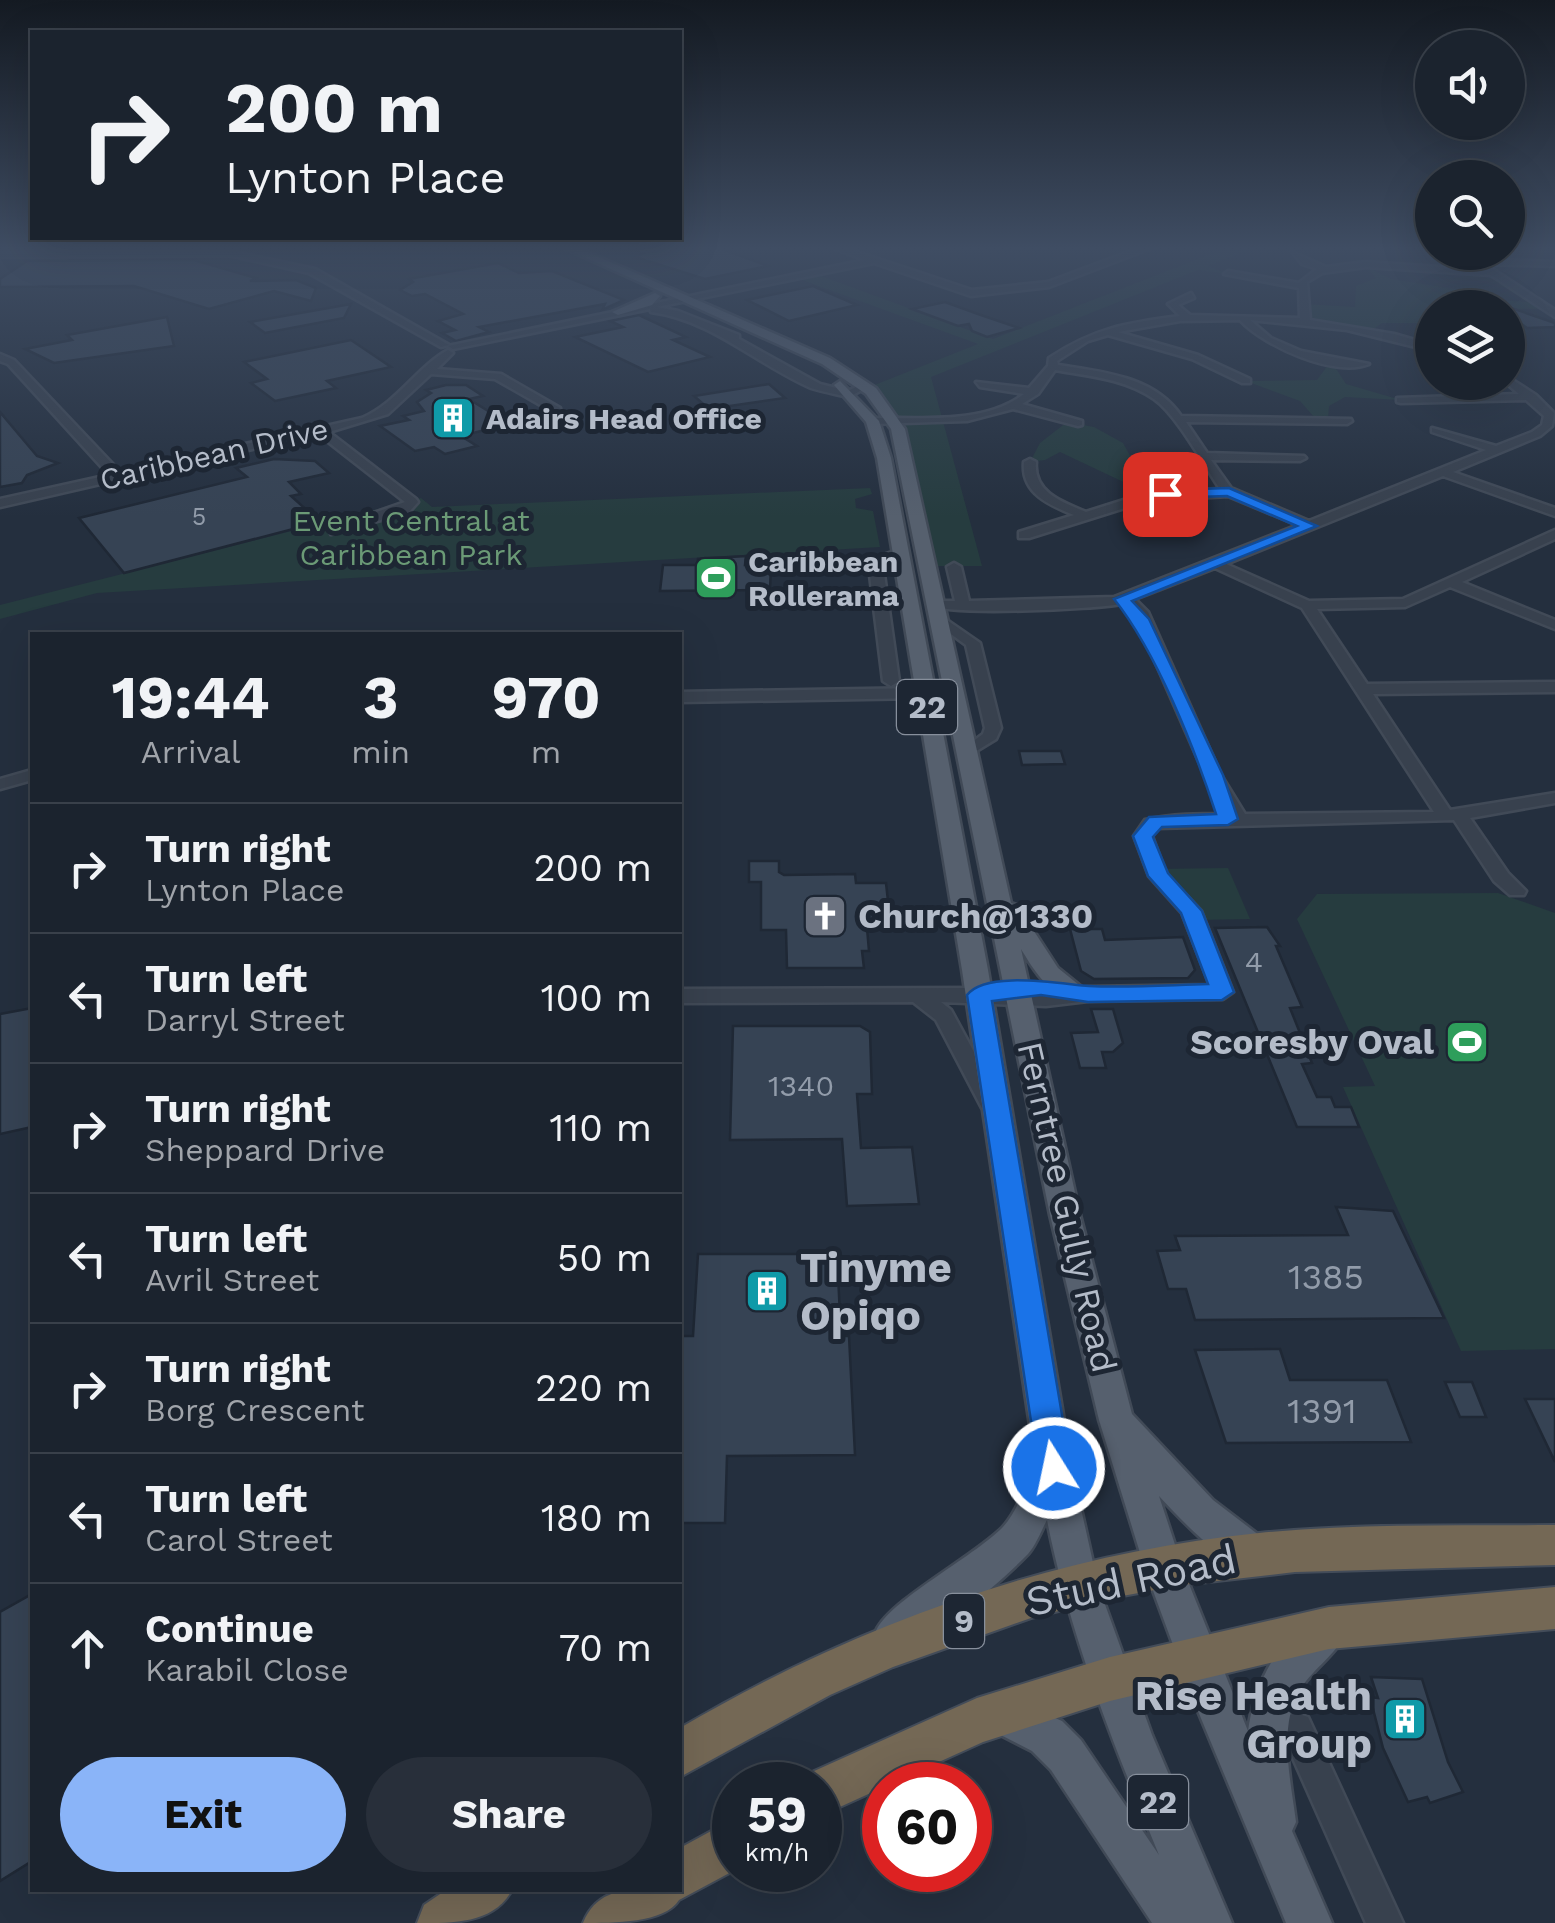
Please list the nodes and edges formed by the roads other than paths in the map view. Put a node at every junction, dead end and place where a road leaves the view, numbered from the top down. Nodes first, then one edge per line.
1 (424, 338) edge
2 (497, 338) edge
3 (504, 338) edge
4 (731, 338) edge
5 (738, 338) edge
6 (750, 338) edge
7 (772, 338) edge
8 (1091, 338) edge
9 (1130, 338) edge
10 (1263, 338) edge
11 (765, 345) junction
12 (444, 349) junction
13 (0, 357) edge
14 (1364, 364) dead end
15 (1053, 367) junction
16 (423, 374) junction
17 (1246, 381) dead end
18 (980, 384) dead end
19 (864, 386) junction
20 (1034, 392) junction
21 (1525, 393) edge
22 (849, 394) junction
23 (1401, 400) dead end
24 (1534, 400) junction
25 (1012, 405) junction
26 (1178, 418) junction
27 (1548, 418) edge
28 (872, 420) junction
29 (894, 420) junction
30 (1347, 421) dead end
31 (1078, 423) dead end
32 (551, 424) dead end
33 (320, 430) junction
34 (1436, 430) dead end
35 (1497, 450) junction
36 (1202, 456) junction
37 (1300, 458) dead end
38 (1030, 462) dead end
39 (1444, 472) junction
40 (117, 476) junction
41 (1229, 492) junction
42 (0, 503) edge
43 (1555, 512) edge
44 (1086, 516) junction
45 (1310, 526) junction
46 (336, 530) dead end
47 (1024, 534) dead end
48 (1555, 534) edge
49 (900, 553) junction
50 (1218, 563) junction
51 (954, 567) dead end
52 (1452, 583) junction
53 (1125, 601) junction
54 (963, 605) junction
55 (1307, 605) junction
56 (939, 612) junction
57 (1555, 625) edge
58 (888, 662) junction
59 (891, 681) dead end
60 (1555, 687) edge
61 (1364, 689) junction
62 (924, 693) junction
63 (956, 696) junction
64 (682, 697) edge
65 (968, 752) junction
66 (30, 776) edge
67 (0, 784) edge
68 (1555, 798) edge
69 (1453, 816) junction
70 (1234, 819) junction
71 (996, 883) junction
72 (1517, 891) dead end
73 (1079, 992) junction
74 (1018, 993) junction
75 (914, 995) junction
76 (979, 995) junction
77 (682, 996) edge
78 (998, 1118) junction
79 (1116, 1420) junction
80 (1054, 1468) junction
81 (1555, 1545) edge
82 (1255, 1555) junction
83 (1164, 1569) junction
84 (1079, 1585) junction
85 (1555, 1608) edge
86 (1329, 1628) junction
87 (1198, 1659) junction
88 (851, 1663) junction
89 (1110, 1679) junction
90 (998, 1713) junction
91 (1296, 1728) dead end
92 (682, 1753) edge
93 (842, 1782) edge
94 (1276, 1848) junction
95 (712, 1856) edge
96 (682, 1875) edge
97 (483, 1892) edge
98 (656, 1892) edge
99 (442, 1923) edge
100 (608, 1923) edge
101 (1178, 1923) edge
102 (1209, 1923) edge
103 (1309, 1923) edge
104 (1385, 1923) edge

1 - 12 street
2 - 12 street
3 - 12 street
4 - 22 street
5 - 11 street
6 - 11 main road, Ferntree Gully Road / 22
7 - 19 main road, Ferntree Gully Road / 22
8 - 15 street
9 - 17 street
10 - 14 street
11 - 22 main road, Ferntree Gully Road / 22
12 - 16 street, Caribbean Drive
13 - 40 street
15 - 20 street
15 - 26 street
16 - 32 street
16 - 33 street, Caribbean Drive
18 - 20 street
19 - 22 street
19 - 29 main road, Ferntree Gully Road / 22
20 - 25 street
21 - 24 street
22 - 28 main road, Ferntree Gully Road / 22
23 - 24 street
24 - 27 street
25 - 29 street
25 - 31 street
26 - 30 street
26 - 36 street
27 - 35 street
28 - 29 street
28 - 49 main road, Ferntree Gully Road / 22
29 - 56 main road, Ferntree Gully Road / 22
33 - 40 street, Caribbean Drive
33 - 46 street
34 - 35 street
35 - 39 street
36 - 37 street
36 - 41 street
38 - 44 street
39 - 43 street
39 - 45 street
40 - 42 street, Caribbean Drive
41 - 44 street
41 - 45 street
44 - 47 street
45 - 50 street
48 - 52 street
49 - 58 street
49 - 62 main road, Ferntree Gully Road / 22
50 - 53 street
50 - 55 street
51 - 54 street
52 - 55 street
52 - 57 street
53 - 54 street
53 - 70 street
54 - 56 street
55 - 61 street
56 - 63 main road, Ferntree Gully Road / 22
56 - 65 street
58 - 59 street
58 - 62 street
60 - 61 street
61 - 69 street
62 - 63 street
62 - 64 street
62 - 76 main road, Ferntree Gully Road / 22
63 - 65 main road, Ferntree Gully Road / 22
65 - 71 main road, Ferntree Gully Road / 22
66 - 67 street
68 - 69 street
69 - 70 street
69 - 72 street
70 - 73 street
71 - 73 main road
71 - 74 main road, Ferntree Gully Road / 22
73 - 74 street
74 - 76 street
74 - 79 main road, Ferntree Gully Road / 22
75 - 76 street
75 - 77 street
75 - 78 street
76 - 78 main road, Ferntree Gully Road / 22
78 - 80 main road, Ferntree Gully Road / 22
79 - 82 main road
79 - 83 main road, Ferntree Gully Road / 22
80 - 84 main road, Ferntree Gully Road / 22
80 - 88 main road
81 - 82 highway, Stud Road / 9
82 - 83 highway, Stud Road / 9
83 - 84 highway, Stud Road / 9
83 - 87 main road, Ferntree Gully Road / 22
84 - 88 highway, Stud Road / 9
84 - 89 main road, Ferntree Gully Road / 22
85 - 86 highway
86 - 87 highway
86 - 94 main road
87 - 89 highway
87 - 94 main road, Ferntree Gully Road / 22
88 - 92 highway, Stud Road / 9
89 - 90 highway
89 - 102 main road, Ferntree Gully Road / 22
90 - 93 highway
90 - 101 main road
91 - 104 street
94 - 103 main road, Ferntree Gully Road / 22
95 - 96 highway
97 - 99 highway
98 - 100 highway

